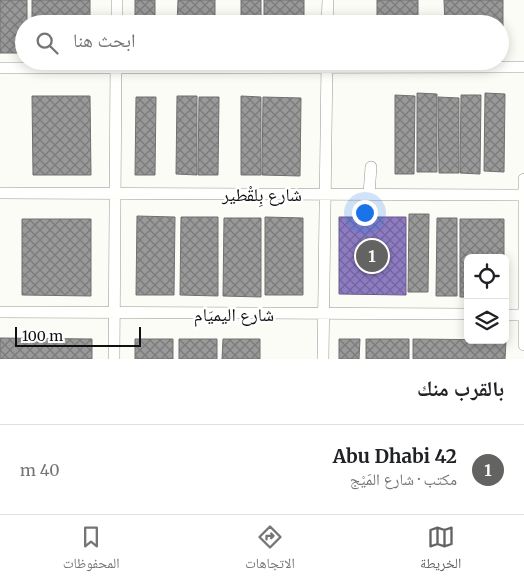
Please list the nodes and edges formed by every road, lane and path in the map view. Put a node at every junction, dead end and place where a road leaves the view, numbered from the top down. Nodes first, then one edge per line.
1 (117, 0) edge
2 (328, 0) edge
3 (117, 15) edge
4 (328, 15) edge
5 (15, 67) edge
6 (509, 67) edge
7 (524, 67) edge
8 (0, 68) edge
9 (116, 70) edge
10 (327, 70) edge
11 (371, 167) dead end
12 (524, 179) edge
13 (0, 193) edge
14 (115, 194) junction
15 (325, 194) junction
16 (369, 194) junction
17 (524, 195) edge
18 (0, 312) edge
19 (114, 313) junction
20 (324, 314) junction
21 (464, 314) edge
22 (509, 315) edge
23 (524, 315) edge
24 (524, 346) edge
25 (114, 359) edge
26 (323, 359) edge

1 - 3 street
2 - 4 street
5 - 8 street
6 - 7 street
9 - 14 street
10 - 15 street
11 - 16 street
12 - 17 street
13 - 14 street, شارع بِلقْطير
14 - 15 street, شارع بِلقْطير
14 - 19 street
15 - 16 street, شارع بِلقْطير
15 - 20 street
16 - 17 street, شارع بِلقْطير
17 - 23 street
18 - 19 street, شارع اليميَام
19 - 20 street, شارع اليميَام
19 - 25 street
20 - 21 street, شارع اليميَام
20 - 26 street
22 - 23 street
23 - 24 street

